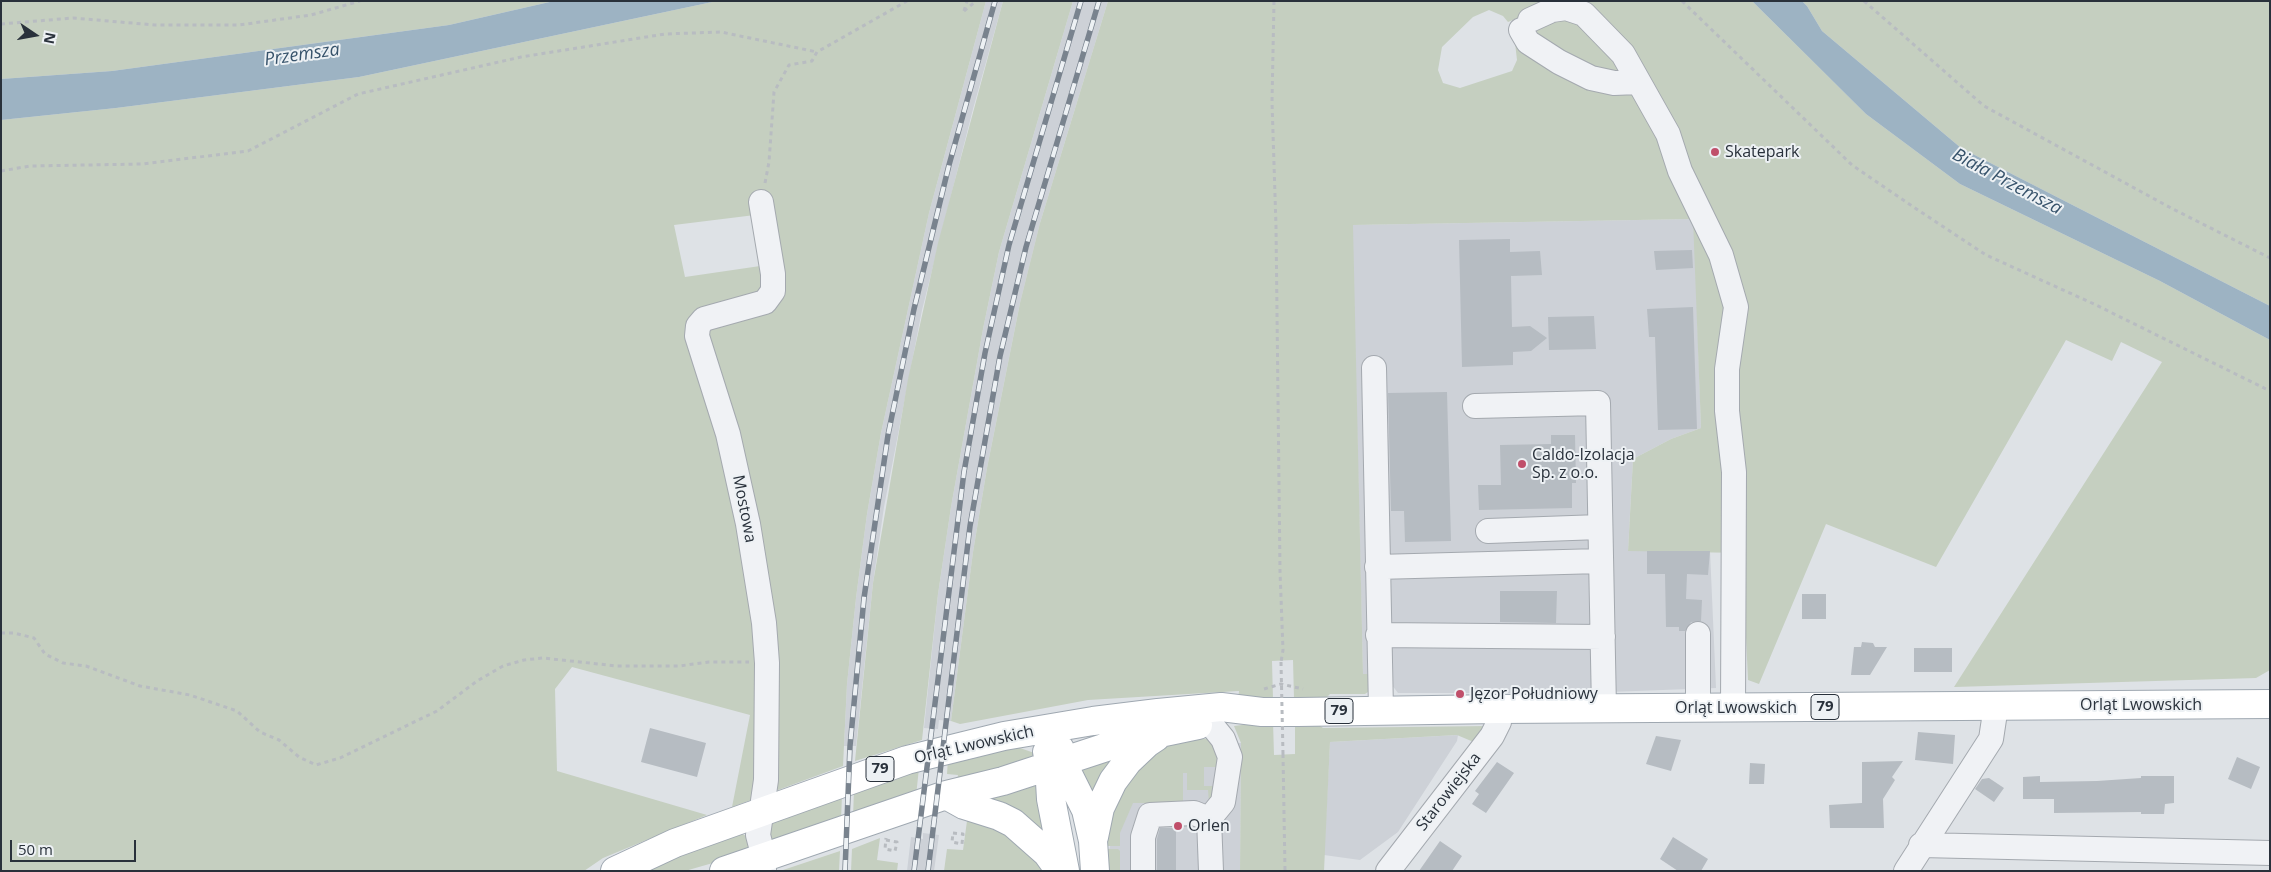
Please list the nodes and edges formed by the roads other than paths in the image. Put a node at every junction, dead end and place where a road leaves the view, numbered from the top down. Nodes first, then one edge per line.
1 (1638, 82) junction
2 (761, 202) road end
3 (1374, 368) dead end
4 (1475, 406) dead end
5 (1600, 527) junction
6 (1488, 531) dead end
7 (1601, 561) junction
8 (1377, 567) junction
9 (1698, 634) dead end
10 (1378, 635) junction
11 (1603, 637) junction
12 (2270, 704) edge
13 (1996, 706) junction
14 (1698, 708) junction
15 (1733, 708) junction
16 (1499, 709) junction
17 (1604, 709) junction
18 (1381, 710) junction
19 (1262, 712) junction
20 (1093, 721) junction
21 (1210, 723) junction
22 (1168, 730) junction
23 (1004, 736) junction
24 (1056, 763) junction
25 (946, 796) junction
26 (760, 813) junction
27 (1209, 819) junction
28 (1093, 840) junction
29 (1921, 845) junction
30 (2270, 853) edge
31 (764, 864) edge
32 (615, 871) edge
33 (724, 871) edge
34 (1060, 871) edge
35 (1065, 871) edge
36 (1095, 871) edge
37 (1143, 871) edge
38 (1210, 871) edge
39 (1388, 871) edge
40 (1906, 871) edge

1 - 1 street
1 - 15 street
2 - 26 street, Mostowa
3 - 8 street
4 - 5 street
5 - 6 street
5 - 7 street
7 - 8 street
7 - 11 street
8 - 10 street
9 - 14 street
10 - 11 street
10 - 18 street
11 - 17 street
12 - 13 main road, Orląt Lwowskich / 79
13 - 15 main road, Orląt Lwowskich / 79
13 - 29 street
14 - 15 main road, Orląt Lwowskich / 79
14 - 17 main road, Orląt Lwowskich / 79
16 - 17 main road, Orląt Lwowskich / 79
16 - 18 main road, Orląt Lwowskich / 79
16 - 39 street, Starowiejska
18 - 19 main road, Orląt Lwowskich / 79
19 - 20 main road, Orląt Lwowskich / 79
19 - 21 main road, Orląt Lwowskich / 79
20 - 23 main road, Orląt Lwowskich / 79
20 - 24 main road
21 - 22 main road, Orląt Lwowskich / 79
21 - 27 street
22 - 24 main road, Orląt Lwowskich / 79
22 - 28 main road
23 - 24 main road
23 - 26 main road, Orląt Lwowskich / 79
24 - 25 main road, Orląt Lwowskich / 79
24 - 28 main road
24 - 35 main road
25 - 31 main road, Orląt Lwowskich / 79
25 - 34 main road
26 - 31 street, Mostowa
26 - 32 main road, Orląt Lwowskich / 79
27 - 37 street
27 - 38 street
28 - 36 main road
29 - 30 street
29 - 40 street
31 - 33 main road, Orląt Lwowskich / 79

